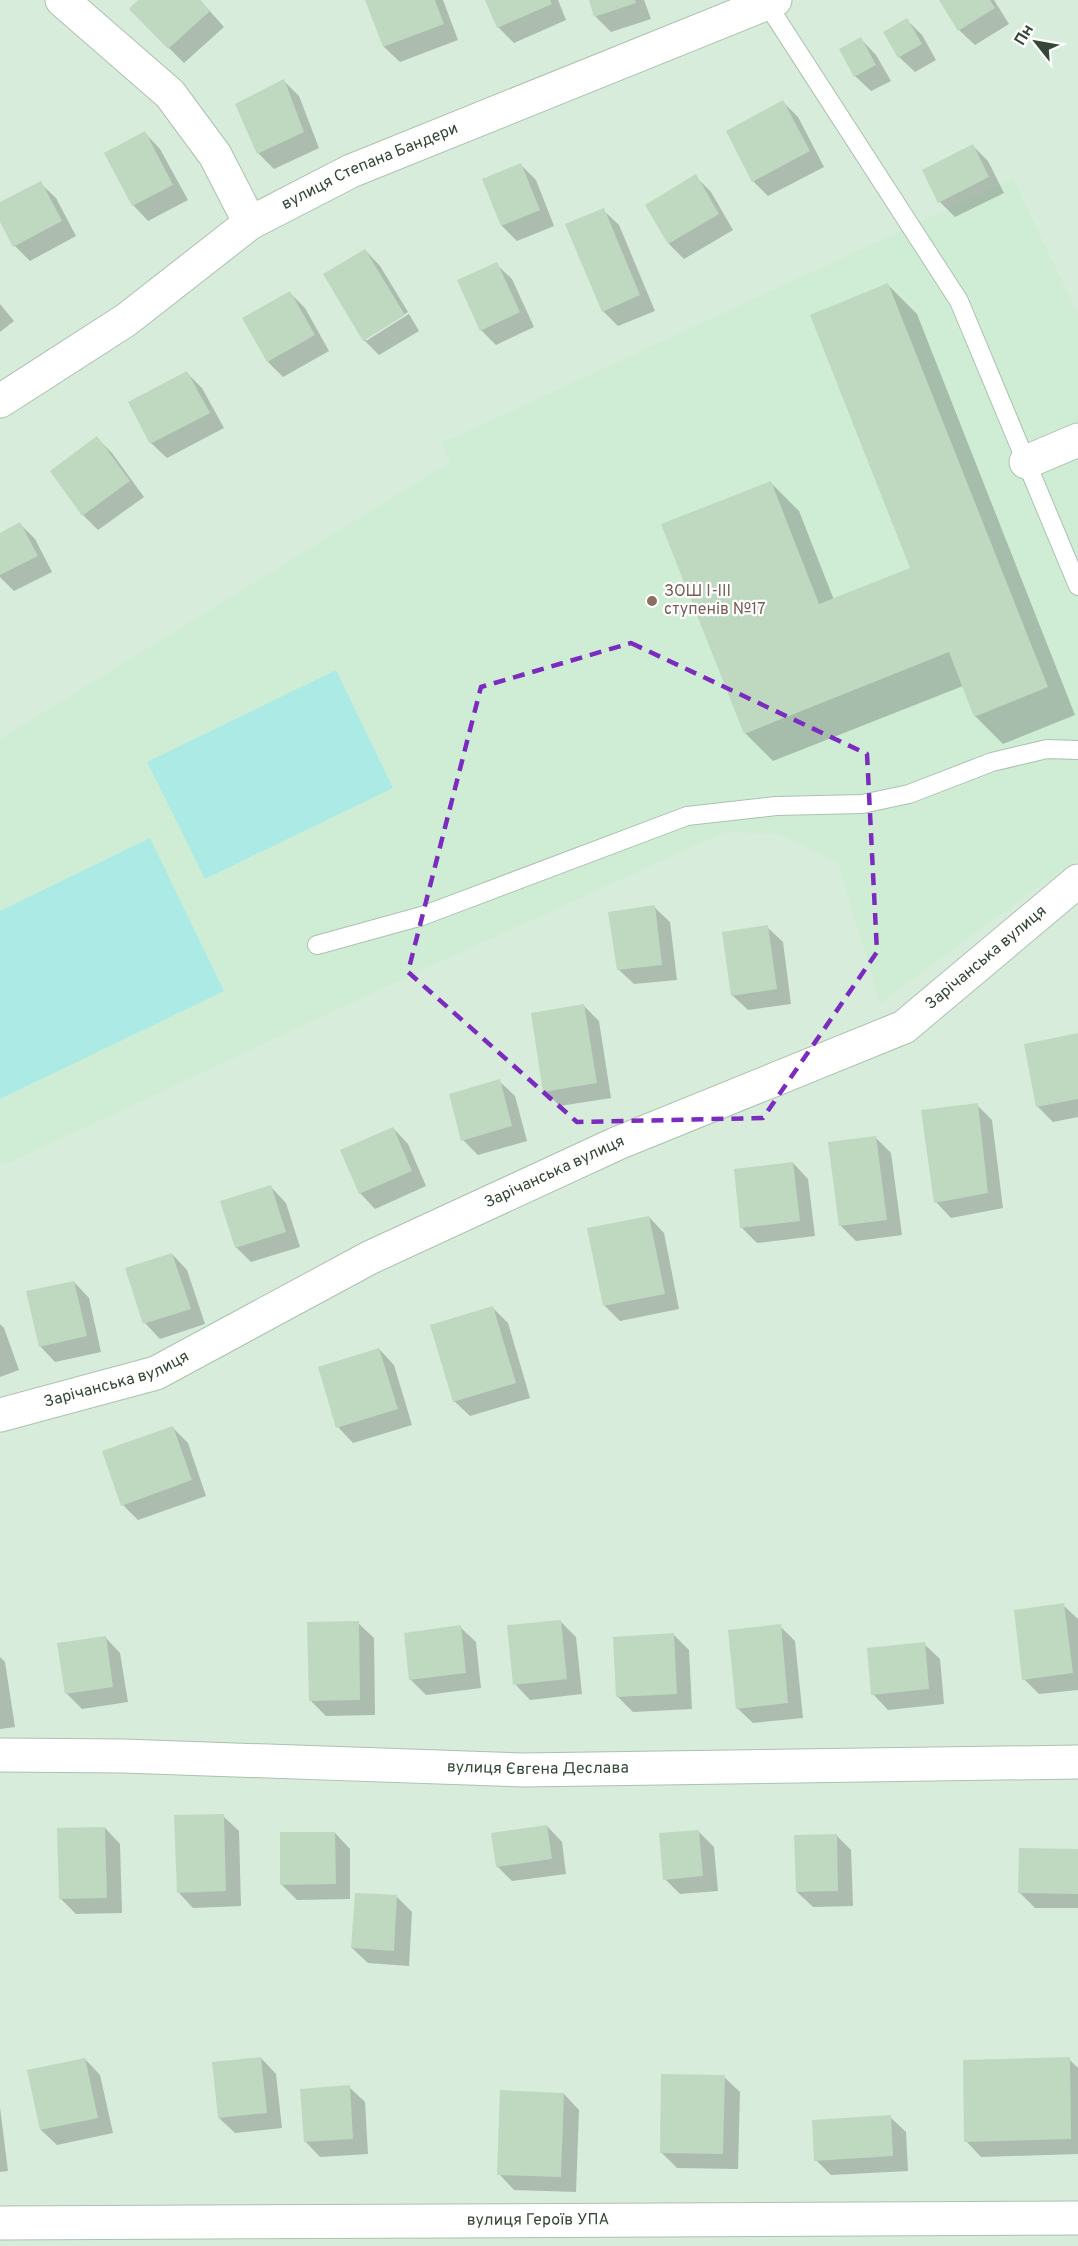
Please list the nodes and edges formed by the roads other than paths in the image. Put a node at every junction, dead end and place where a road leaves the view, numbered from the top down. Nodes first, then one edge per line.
1 (62, 0) edge
2 (771, 2) edge
3 (250, 223) junction
4 (0, 401) edge
5 (1078, 440) edge
6 (1026, 462) junction
7 (1078, 586) edge
8 (1078, 750) edge
9 (1078, 881) edge
10 (317, 945) dead end
11 (0, 1415) edge
12 (0, 1755) edge
13 (1078, 1761) edge
14 (1078, 2218) edge
15 (0, 2223) edge

1 - 3 street
2 - 3 street, вулиця Степана Бандери
2 - 6 lane
3 - 4 street, вулиця Степана Бандери
5 - 6 street
6 - 7 lane
8 - 10 lane
9 - 11 street, Зарічанська вулиця
12 - 13 street, вулиця Євгена Деслава
14 - 15 street, вулиця Героїв УПА

